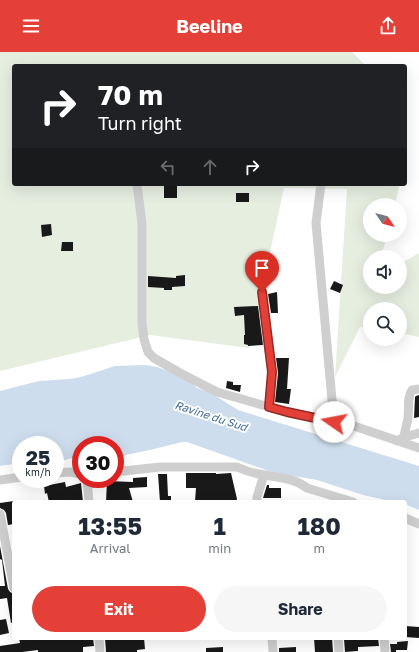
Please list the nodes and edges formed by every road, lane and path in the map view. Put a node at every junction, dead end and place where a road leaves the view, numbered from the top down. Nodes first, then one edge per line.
1 (137, 186) edge
2 (321, 186) edge
3 (262, 292) dead end
4 (419, 389) edge
5 (269, 407) junction
6 (334, 422) junction
7 (419, 433) edge
8 (400, 439) junction
9 (419, 448) edge
10 (124, 471) edge
11 (264, 475) junction
12 (12, 478) edge
13 (0, 480) edge
14 (88, 488) edge
15 (89, 500) edge
16 (257, 500) edge
17 (346, 500) edge
18 (0, 514) edge
19 (407, 519) edge
20 (419, 524) edge
21 (12, 577) edge
22 (99, 640) edge
23 (272, 640) edge
24 (338, 640) edge
25 (384, 640) edge
26 (100, 652) edge
27 (273, 652) edge
28 (339, 652) edge
29 (385, 652) edge

1 - 5 street
2 - 6 street
3 - 5 street
4 - 8 street
5 - 6 street
6 - 8 street
7 - 8 street
8 - 9 street
10 - 11 street
11 - 16 street
11 - 17 street
12 - 13 street
14 - 15 street
18 - 21 street
19 - 20 street
22 - 26 street
23 - 27 street
24 - 28 street
25 - 29 street

